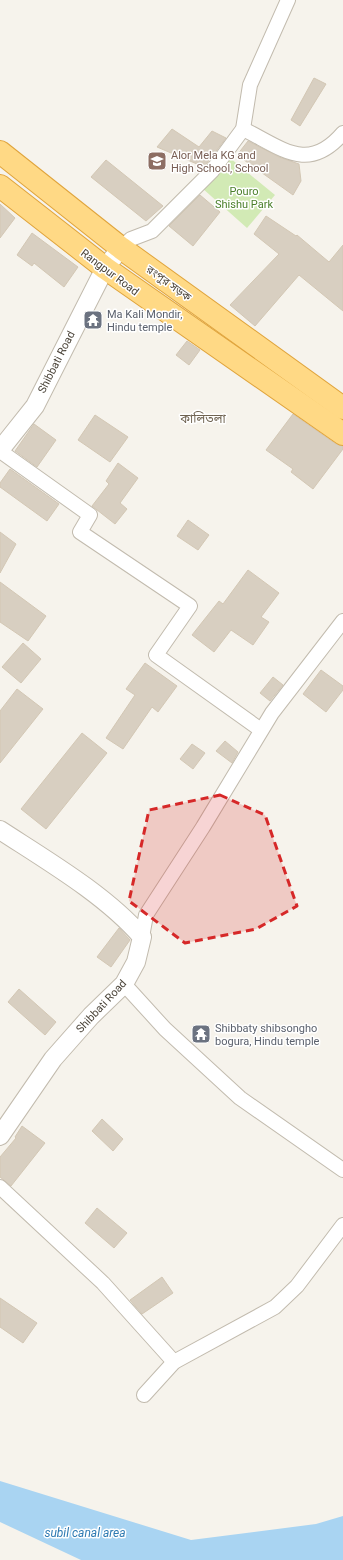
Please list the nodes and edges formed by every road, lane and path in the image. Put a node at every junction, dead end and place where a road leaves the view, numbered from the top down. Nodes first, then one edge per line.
1 (288, 0) edge
2 (243, 129) junction
3 (343, 132) edge
4 (0, 152) edge
5 (0, 186) edge
6 (121, 248) junction
7 (105, 268) junction
8 (343, 408) edge
9 (343, 434) edge
10 (0, 451) edge
11 (343, 621) edge
12 (261, 730) junction
13 (0, 830) edge
14 (142, 937) junction
15 (124, 984) junction
16 (0, 1136) edge
17 (343, 1170) edge
18 (0, 1187) edge
19 (343, 1225) edge
20 (174, 1362) junction
21 (144, 1395) dead end

1 - 2 street
2 - 3 street
2 - 6 street
4 - 6 highway, রংপুর সড়ক
5 - 7 highway, Rangpur Road
6 - 7 street, Shibbati Road
6 - 8 highway, রংপুর সড়ক
7 - 9 highway, Rangpur Road
7 - 10 street, Shibbati Road
10 - 12 street
11 - 12 street
12 - 14 street
13 - 14 street
14 - 15 street, Shibbati Road
15 - 16 street, Shibbati Road
15 - 17 street
18 - 20 street
19 - 20 street
20 - 21 street

